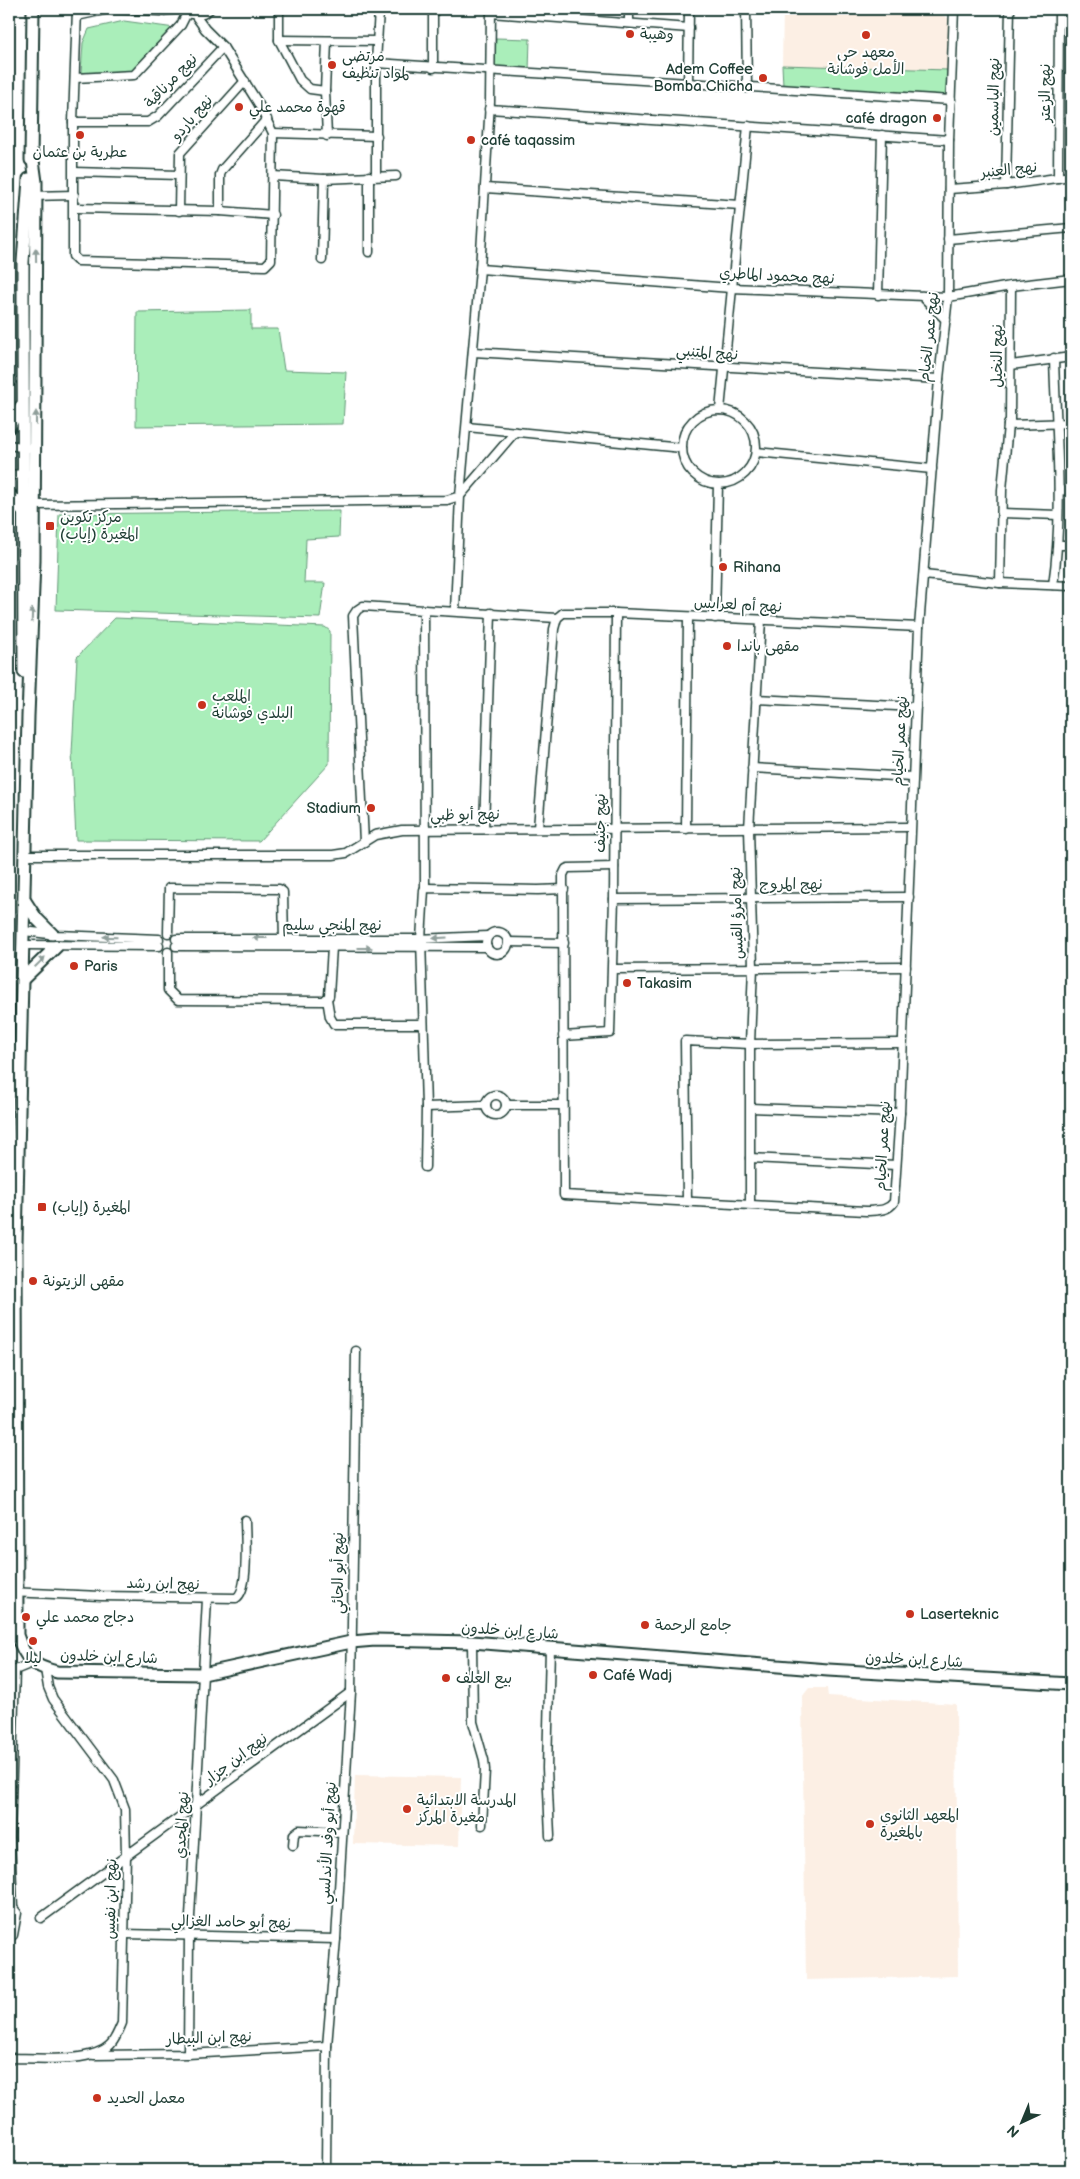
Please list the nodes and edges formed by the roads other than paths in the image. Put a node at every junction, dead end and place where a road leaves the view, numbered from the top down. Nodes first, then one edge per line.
1 (33, 9) edge
2 (210, 9) edge
3 (279, 9) edge
4 (379, 9) edge
5 (433, 9) edge
6 (629, 9) edge
7 (689, 9) edge
8 (746, 9) edge
9 (954, 9) edge
10 (1010, 9) edge
11 (1059, 9) edge
12 (491, 11) edge
13 (77, 12) edge
14 (185, 12) edge
15 (629, 23) junction
16 (689, 28) junction
17 (279, 40) junction
18 (327, 41) junction
19 (377, 41) junction
20 (223, 47) junction
21 (376, 64) junction
22 (432, 68) junction
23 (490, 72) junction
24 (75, 78) junction
25 (245, 81) junction
26 (688, 84) junction
27 (747, 88) junction
28 (325, 91) junction
29 (951, 100) junction
30 (489, 109) junction
31 (267, 119) junction
32 (73, 122) junction
33 (748, 126) junction
34 (274, 133) junction
35 (882, 135) junction
36 (327, 136) junction
37 (377, 136) junction
38 (949, 140) junction
39 (74, 172) junction
40 (179, 175) junction
41 (273, 176) junction
42 (372, 176) junction
43 (396, 176) dead end
44 (1071, 176) edge
45 (1058, 178) junction
46 (324, 179) junction
47 (1006, 185) junction
48 (485, 188) junction
49 (949, 189) junction
50 (74, 195) junction
51 (32, 196) junction
52 (740, 205) junction
53 (74, 208) junction
54 (220, 211) junction
55 (179, 212) junction
56 (273, 214) junction
57 (1071, 228) edge
58 (948, 240) junction
59 (369, 252) dead end
60 (322, 260) dead end
61 (480, 270) junction
62 (1071, 279) edge
63 (1011, 286) junction
64 (731, 288) junction
65 (878, 295) junction
66 (922, 296) junction
67 (948, 297) junction
68 (946, 320) junction
69 (473, 352) junction
70 (1071, 357) edge
71 (1054, 358) junction
72 (1011, 365) junction
73 (724, 368) junction
74 (939, 379) junction
75 (23, 402) junction
76 (720, 410) junction
77 (1056, 423) junction
78 (1071, 423) edge
79 (1008, 425) junction
80 (9, 427) edge
81 (467, 427) junction
82 (515, 432) junction
83 (9, 445) edge
84 (23, 447) junction
85 (682, 448) junction
86 (36, 449) junction
87 (756, 452) junction
88 (932, 469) junction
89 (30, 474) junction
90 (9, 475) edge
91 (718, 484) junction
92 (1059, 490) junction
93 (1071, 491) edge
94 (9, 494) edge
95 (460, 496) junction
96 (35, 505) junction
97 (22, 510) junction
98 (1002, 513) junction
99 (1058, 515) junction
100 (1059, 545) junction
101 (1071, 545) edge
102 (924, 575) junction
103 (1000, 583) junction
104 (1053, 585) junction
105 (1071, 586) edge
106 (424, 610) junction
107 (455, 612) junction
108 (491, 613) junction
109 (616, 613) junction
110 (688, 617) junction
111 (557, 618) junction
112 (715, 618) junction
113 (761, 620) junction
114 (920, 627) junction
115 (756, 699) junction
116 (916, 707) junction
117 (28, 716) junction
118 (752, 768) junction
119 (912, 777) junction
120 (910, 827) junction
121 (538, 828) junction
122 (748, 828) junction
123 (484, 829) junction
124 (686, 829) junction
125 (424, 830) junction
126 (613, 830) junction
127 (364, 842) junction
128 (25, 856) junction
129 (614, 867) junction
130 (425, 888) junction
131 (564, 888) junction
132 (750, 897) junction
133 (908, 897) junction
134 (614, 899) junction
135 (25, 900) junction
136 (24, 931) junction
137 (168, 933) junction
138 (52, 934) junction
139 (488, 936) junction
140 (283, 938) junction
141 (159, 942) junction
142 (176, 942) junction
143 (508, 942) junction
144 (421, 943) junction
145 (564, 943) junction
146 (24, 945) junction
147 (57, 946) junction
148 (487, 947) junction
149 (284, 948) junction
150 (332, 948) junction
151 (168, 952) junction
152 (753, 967) junction
153 (906, 967) junction
154 (613, 969) junction
155 (23, 979) junction
156 (327, 998) junction
157 (423, 1024) junction
158 (563, 1036) junction
159 (902, 1043) junction
160 (750, 1044) junction
161 (563, 1105) junction
162 (486, 1106) junction
163 (506, 1106) junction
164 (426, 1108) junction
165 (751, 1108) junction
166 (900, 1114) junction
167 (750, 1158) junction
168 (896, 1165) junction
169 (425, 1167) dead end
170 (687, 1201) junction
171 (750, 1204) junction
172 (12, 1244) edge
173 (356, 1351) dead end
174 (245, 1520) dead end
175 (14, 1593) edge
176 (207, 1599) junction
177 (351, 1642) junction
178 (472, 1642) junction
179 (550, 1648) junction
180 (32, 1663) junction
181 (12, 1669) edge
182 (45, 1669) junction
183 (203, 1674) junction
184 (1071, 1684) edge
185 (351, 1692) junction
186 (197, 1805) junction
187 (482, 1826) dead end
188 (342, 1832) junction
189 (550, 1836) dead end
190 (293, 1845) dead end
191 (126, 1856) junction
192 (41, 1918) dead end
193 (125, 1934) junction
194 (13, 1935) dead end
195 (189, 1935) junction
196 (336, 1938) junction
197 (327, 2046) junction
198 (188, 2054) junction
199 (92, 2055) junction
200 (9, 2058) edge
201 (326, 2170) edge

1 - 51 street
2 - 14 street
3 - 17 street
4 - 19 street
5 - 22 street
6 - 15 street
7 - 16 street
8 - 27 street
9 - 29 street, نهج عمر الخيام
10 - 47 street, نهج الياسمين
11 - 45 street, نهج الزعتر
12 - 15 street
12 - 23 street
13 - 14 street
13 - 24 street
14 - 20 street
14 - 24 street
15 - 16 street
16 - 26 street
17 - 18 street
17 - 28 street
18 - 19 street
18 - 28 street
19 - 21 street
20 - 25 street
20 - 32 street, نهج مرناقية
21 - 22 street
21 - 37 street
22 - 23 street
23 - 26 street
23 - 30 street
24 - 32 street
25 - 31 street
25 - 40 street, نهج باردو
26 - 27 street
27 - 29 street
28 - 36 street
29 - 38 street, نهج عمر الخيام
30 - 33 street
30 - 48 street
31 - 34 street
31 - 54 street
32 - 39 street
33 - 35 street
33 - 52 street
34 - 36 street
34 - 41 street
35 - 38 street
35 - 65 street
36 - 37 street
37 - 42 street
38 - 49 street, نهج عمر الخيام
39 - 40 street
39 - 50 street
40 - 55 street, نهج باردو
41 - 46 street
41 - 56 street
42 - 43 street
42 - 46 street
42 - 59 street
44 - 45 street, نهج العنبر
45 - 47 street, نهج العنبر
46 - 60 street
47 - 49 street, نهج العنبر
48 - 52 street
48 - 61 street
49 - 58 street, نهج عمر الخيام
50 - 51 street
50 - 53 street
51 - 75 street
86 -> 51 street
52 - 64 street
53 - 55 street
53 - 56 street
54 - 55 street
54 - 56 street
57 - 58 street
58 - 67 street, نهج عمر الخيام
61 - 64 street, نهج محمود الماطري
61 - 69 street
62 - 63 street, نهج محمود الماطري
63 - 67 street, نهج محمود الماطري
63 - 72 street, نهج النخيل
64 - 65 street, نهج محمود الماطري
64 - 73 street
65 - 66 street, نهج محمود الماطري
66 - 67 street, نهج محمود الماطري
66 - 68 street
67 - 68 street, نهج عمر الخيام
68 - 74 street, نهج عمر الخيام
69 - 73 street, نهج المتنبي
69 - 81 street
70 - 71 street
71 - 72 street
71 - 77 street
72 - 79 street, نهج النخيل
73 - 74 street, نهج المتنبي
73 - 76 street
74 - 88 street, نهج عمر الخيام
75 - 80 street
75 - 84 street
76 - 85 street
76 - 87 street
77 - 78 street
77 - 79 street
77 - 92 street
79 - 98 street, نهج النخيل
81 - 82 street
81 - 95 street
82 - 85 street
82 - 95 street
83 - 84 street
84 - 86 street
84 - 89 street
85 - 91 street
86 - 89 street
87 - 88 street
87 - 91 street
88 - 102 street, نهج عمر الخيام
89 - 90 street
89 - 96 street
89 - 97 street
91 - 112 street
92 - 93 street
92 - 99 street
94 - 97 street
95 - 96 street
95 - 107 street
117 -> 96 street
97 - 117 street
98 - 99 street
98 - 103 street, نهج النخيل
99 - 100 street
100 - 101 street
100 - 104 street
102 - 103 street
102 - 114 street, نهج عمر الخيام
103 - 104 street
104 - 105 street
106 - 107 street, نهج أم لعرايس
106 - 125 street
106 - 127 street, نهج أم لعرايس
107 - 108 street, نهج أم لعرايس
108 - 111 street, نهج أم لعرايس
108 - 123 street
109 - 110 street, نهج أم لعرايس
109 - 111 street, نهج أم لعرايس
109 - 126 street, نهج جنيف
110 - 112 street, نهج أم لعرايس
110 - 124 street
111 - 121 street
112 - 113 street, نهج أم لعرايس
113 - 114 street, نهج أم لعرايس
113 - 115 street, نهج امرؤ القيس
114 - 116 street, نهج عمر الخيام
115 - 116 street
115 - 118 street, نهج امرؤ القيس
116 - 119 street, نهج عمر الخيام
117 - 128 street
118 - 119 street
118 - 122 street, نهج امرؤ القيس
119 - 120 street, نهج عمر الخيام
120 - 122 street, نهج أبو ظبي
120 - 133 street, نهج عمر الخيام
121 - 123 street, نهج أبو ظبي
121 - 126 street, نهج أبو ظبي
122 - 124 street, نهج أبو ظبي
122 - 132 street, نهج امرؤ القيس
123 - 125 street, نهج أبو ظبي
124 - 126 street, نهج أبو ظبي
125 - 127 street, نهج أبو ظبي
125 - 130 street
126 - 129 street, نهج جنيف
127 - 128 street, نهج أبو ظبي
128 - 135 street
129 - 131 street
129 - 134 street, نهج جنيف
130 - 131 street
130 - 144 street
131 - 145 street
132 - 133 street, نهج المروج
132 - 134 street, نهج المروج
132 - 152 street, نهج امرؤ القيس
133 - 153 street, نهج عمر الخيام
134 - 154 street, نهج جنيف
135 - 136 street
135 - 138 street
136 - 138 street
136 - 146 street
137 - 140 street
137 - 141 street
137 - 142 street
141 -> 138 street
139 - 143 street
139 -> 144 street, نهج المنجي سليم
139 - 148 street
140 -> 142 street, نهج المنجي سليم
140 - 144 street, نهج المنجي سليم
140 - 149 street
141 - 147 street
141 - 151 street
142 - 149 street, نهج المنجي سليم
142 - 151 street
143 - 145 street
143 - 148 street
144 - 148 street, نهج المنجي سليم
150 -> 144 street, نهج المنجي سليم
144 - 157 street
145 - 158 street
146 - 147 street
146 - 155 street
155 -> 147 street
149 - 150 street, نهج المنجي سليم
150 - 156 street
151 - 156 street
152 - 153 street
152 - 154 street
152 - 160 street, نهج امرؤ القيس
153 - 159 street, نهج عمر الخيام
154 - 158 street, نهج جنيف
155 - 172 street
156 - 157 street
157 - 164 street
158 - 161 street
159 - 160 street
159 - 166 street, نهج عمر الخيام
160 - 165 street, نهج امرؤ القيس
160 - 170 street
161 - 163 street
161 - 170 street, نهج عمر الخيام
162 - 163 street
162 - 163 street
162 - 164 street
164 - 169 street
165 - 166 street
165 - 167 street, نهج امرؤ القيس
166 - 168 street, نهج عمر الخيام
167 - 168 street
167 - 171 street, نهج امرؤ القيس
168 - 171 street, نهج عمر الخيام
170 - 171 street, نهج عمر الخيام
172 - 175 street
173 - 177 street, نهج أبو الجائي
174 - 176 street, نهج ابن رشد
175 - 176 street, نهج ابن رشد
175 - 180 street
176 - 183 street, نهج المجدي
177 - 178 street, شارع ابن خلدون
177 - 183 street, شارع ابن خلدون
177 - 185 street, نهج أبو وفد الأندلسي
178 - 179 street, شارع ابن خلدون
178 - 187 street
179 - 184 street, شارع ابن خلدون
179 - 189 street
180 - 181 street
180 - 182 street, شارع ابن خلدون
181 - 194 street
182 - 183 street, شارع ابن خلدون
182 - 191 street, نهج ابن نفيس
183 - 186 street, نهج المجدي
185 - 186 street, نهج ابن جزار
185 - 188 street, نهج أبو وفد الأندلسي
186 - 191 street, نهج ابن جزار
186 - 195 street, نهج المجدي
188 - 190 street
188 - 196 street, نهج أبو وفد الأندلسي
191 - 192 street, نهج ابن جزار
191 - 193 street, نهج ابن نفيس
193 - 195 street, نهج أبو حامد الغزالي
193 - 199 street, نهج ابن نفيس
195 - 196 street, نهج أبو حامد الغزالي
195 - 198 street, نهج المجدي
196 - 197 street, نهج أبو وفد الأندلسي
197 - 198 street, نهج ابن البيطار
197 - 201 street, نهج أبو وفد الأندلسي
198 - 199 street, نهج ابن البيطار
199 - 200 street, نهج ابن نفيس

